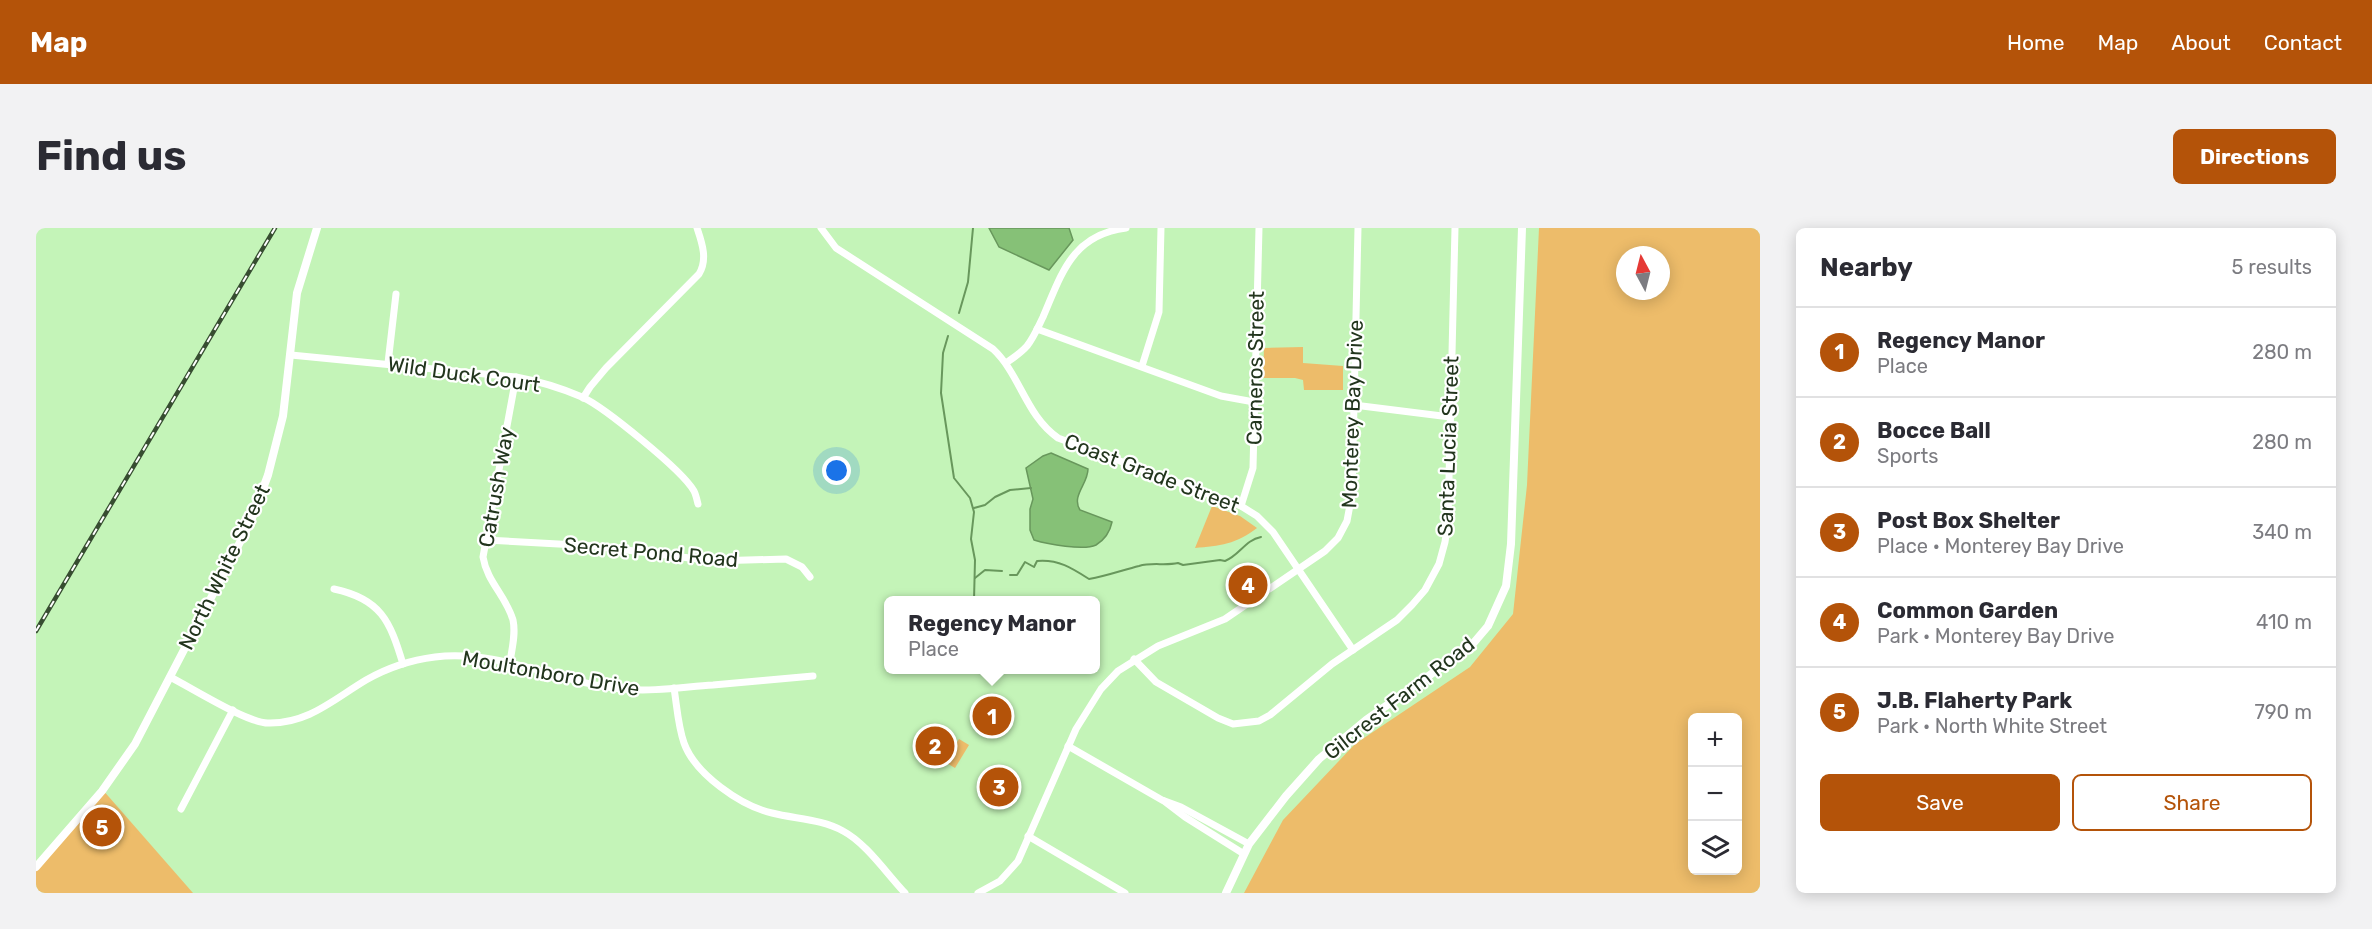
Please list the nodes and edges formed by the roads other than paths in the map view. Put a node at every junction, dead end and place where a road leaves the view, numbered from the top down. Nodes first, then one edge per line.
1 (317, 228) edge
2 (697, 228) edge
3 (821, 228) edge
4 (1126, 228) edge
5 (1161, 228) edge
6 (1259, 228) edge
7 (1358, 228) edge
8 (1455, 228) edge
9 (1522, 228) edge
10 (396, 294) dead end
11 (1037, 329) junction
12 (291, 355) junction
13 (388, 363) junction
14 (1006, 363) junction
15 (1142, 366) junction
16 (516, 377) junction
17 (584, 398) junction
18 (1254, 402) junction
19 (1354, 405) junction
20 (1450, 417) junction
21 (698, 504) dead end
22 (1241, 506) junction
23 (486, 540) junction
24 (1298, 569) junction
25 (810, 577) dead end
26 (334, 589) dead end
27 (1353, 650) junction
28 (1134, 659) junction
29 (510, 662) junction
30 (403, 664) junction
31 (813, 676) dead end
32 (170, 677) junction
33 (674, 688) junction
34 (233, 710) junction
35 (1068, 746) junction
36 (1162, 800) junction
37 (181, 809) dead end
38 (1028, 836) junction
39 (1249, 844) junction
40 (1244, 854) junction
41 (36, 867) edge
42 (992, 890) edge
43 (905, 893) edge
44 (978, 893) edge
45 (1125, 893) edge
46 (1226, 893) edge

1 - 12 main road, North White Street
2 - 17 street
3 - 14 street, Coast Grade Street
4 - 11 street
5 - 15 street
6 - 18 street, Carneros Street
7 - 19 street, Monterey Bay Drive
8 - 20 street, Santa Lucia Street
9 - 39 main road, Gilcrest Farm Road
10 - 13 street
11 - 14 street
11 - 15 street
12 - 13 street, Wild Duck Court
12 - 32 main road, North White Street
13 - 16 street, Wild Duck Court
14 - 22 street, Coast Grade Street
15 - 18 street
16 - 17 street, Wild Duck Court
16 - 23 street, Catrush Way
17 - 21 street, Wild Duck Court
18 - 22 street, Carneros Street
19 - 20 street
19 - 24 street, Monterey Bay Drive
20 - 27 street, Santa Lucia Street
22 - 24 street, Coast Grade Street
23 - 25 street, Secret Pond Road
23 - 29 street, Catrush Way
24 - 27 street, Coast Grade Street
24 - 28 street, Monterey Bay Drive
26 - 30 street
27 - 28 street, Santa Lucia Street
28 - 35 street, Monterey Bay Drive
29 - 30 street, Moultonboro Drive
29 - 33 street, Moultonboro Drive
30 - 34 street, Moultonboro Drive
31 - 33 street, Moultonboro Drive
32 - 34 street, Moultonboro Drive
32 - 41 main road, North White Street
33 - 43 street
34 - 37 street
35 - 36 street
35 - 38 street, Monterey Bay Drive
36 - 39 street
36 - 40 street
38 - 42 street, Monterey Bay Drive
38 - 45 street
39 - 40 main road, Gilcrest Farm Road
40 - 46 main road, Gilcrest Farm Road
42 - 44 street, Monterey Bay Drive

